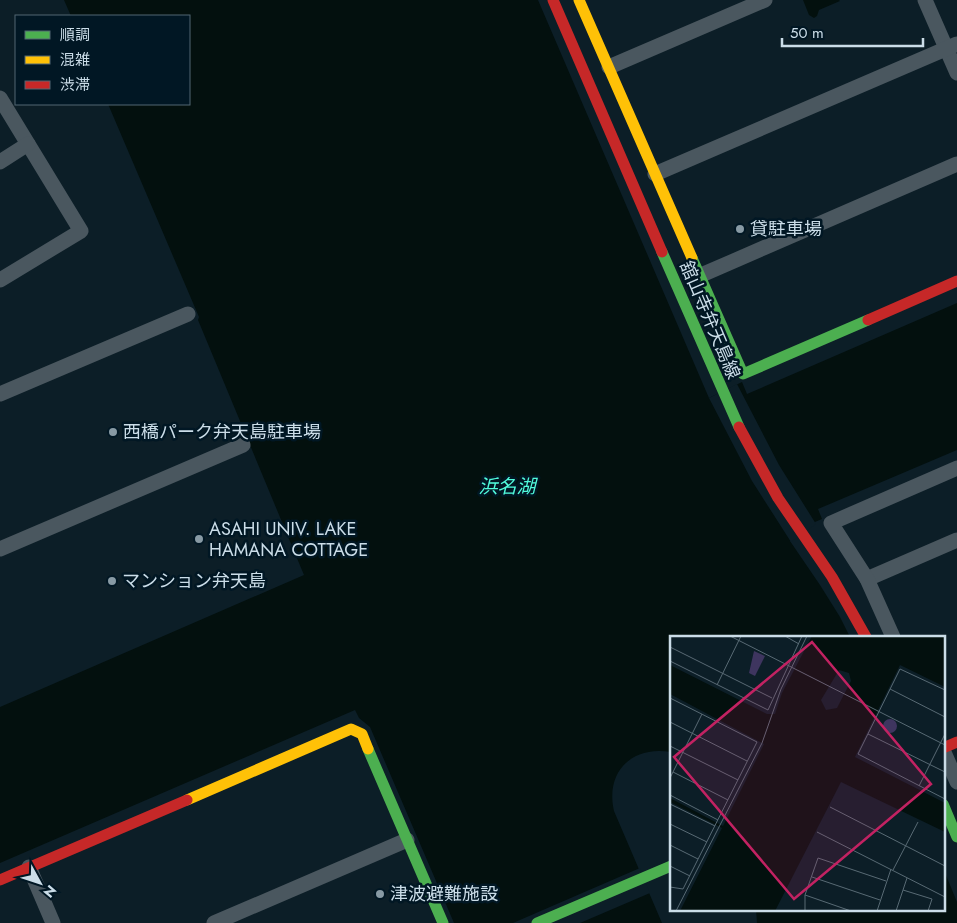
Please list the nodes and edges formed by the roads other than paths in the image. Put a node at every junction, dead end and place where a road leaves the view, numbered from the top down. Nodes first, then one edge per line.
1 (553, 0) edge
2 (579, 0) edge
3 (765, 0) edge
4 (925, 0) edge
5 (952, 46) edge
6 (609, 67) junction
7 (957, 73) edge
8 (0, 98) edge
9 (28, 144) junction
10 (0, 162) edge
11 (957, 164) edge
12 (655, 174) junction
13 (700, 276) junction
14 (0, 280) edge
15 (957, 281) edge
16 (188, 314) dead end
17 (0, 394) edge
18 (242, 445) dead end
19 (957, 468) edge
20 (957, 540) edge
21 (0, 549) edge
22 (867, 579) junction
23 (865, 636) edge
24 (893, 636) edge
25 (957, 742) edge
26 (944, 748) edge
27 (944, 751) edge
28 (957, 782) edge
29 (944, 806) edge
30 (957, 837) edge
31 (407, 840) junction
32 (670, 866) edge
33 (30, 868) junction
34 (0, 880) edge
35 (54, 923) edge
36 (214, 923) edge
37 (442, 923) edge
38 (538, 923) edge

1 - 23 street, 舘山寺弁天島線
2 - 6 street
3 - 6 street
4 - 5 street
5 - 7 street
5 - 12 street
6 - 12 street
8 - 9 street
9 - 10 street
9 - 14 street
11 - 13 street
12 - 13 street
13 - 15 street
16 - 17 street
18 - 21 street
19 - 22 street
20 - 22 street
22 - 24 street
25 - 26 street
27 - 28 street
29 - 30 street
31 - 33 street
31 - 36 street
31 - 37 street
32 - 38 street
33 - 34 street
33 - 35 street

